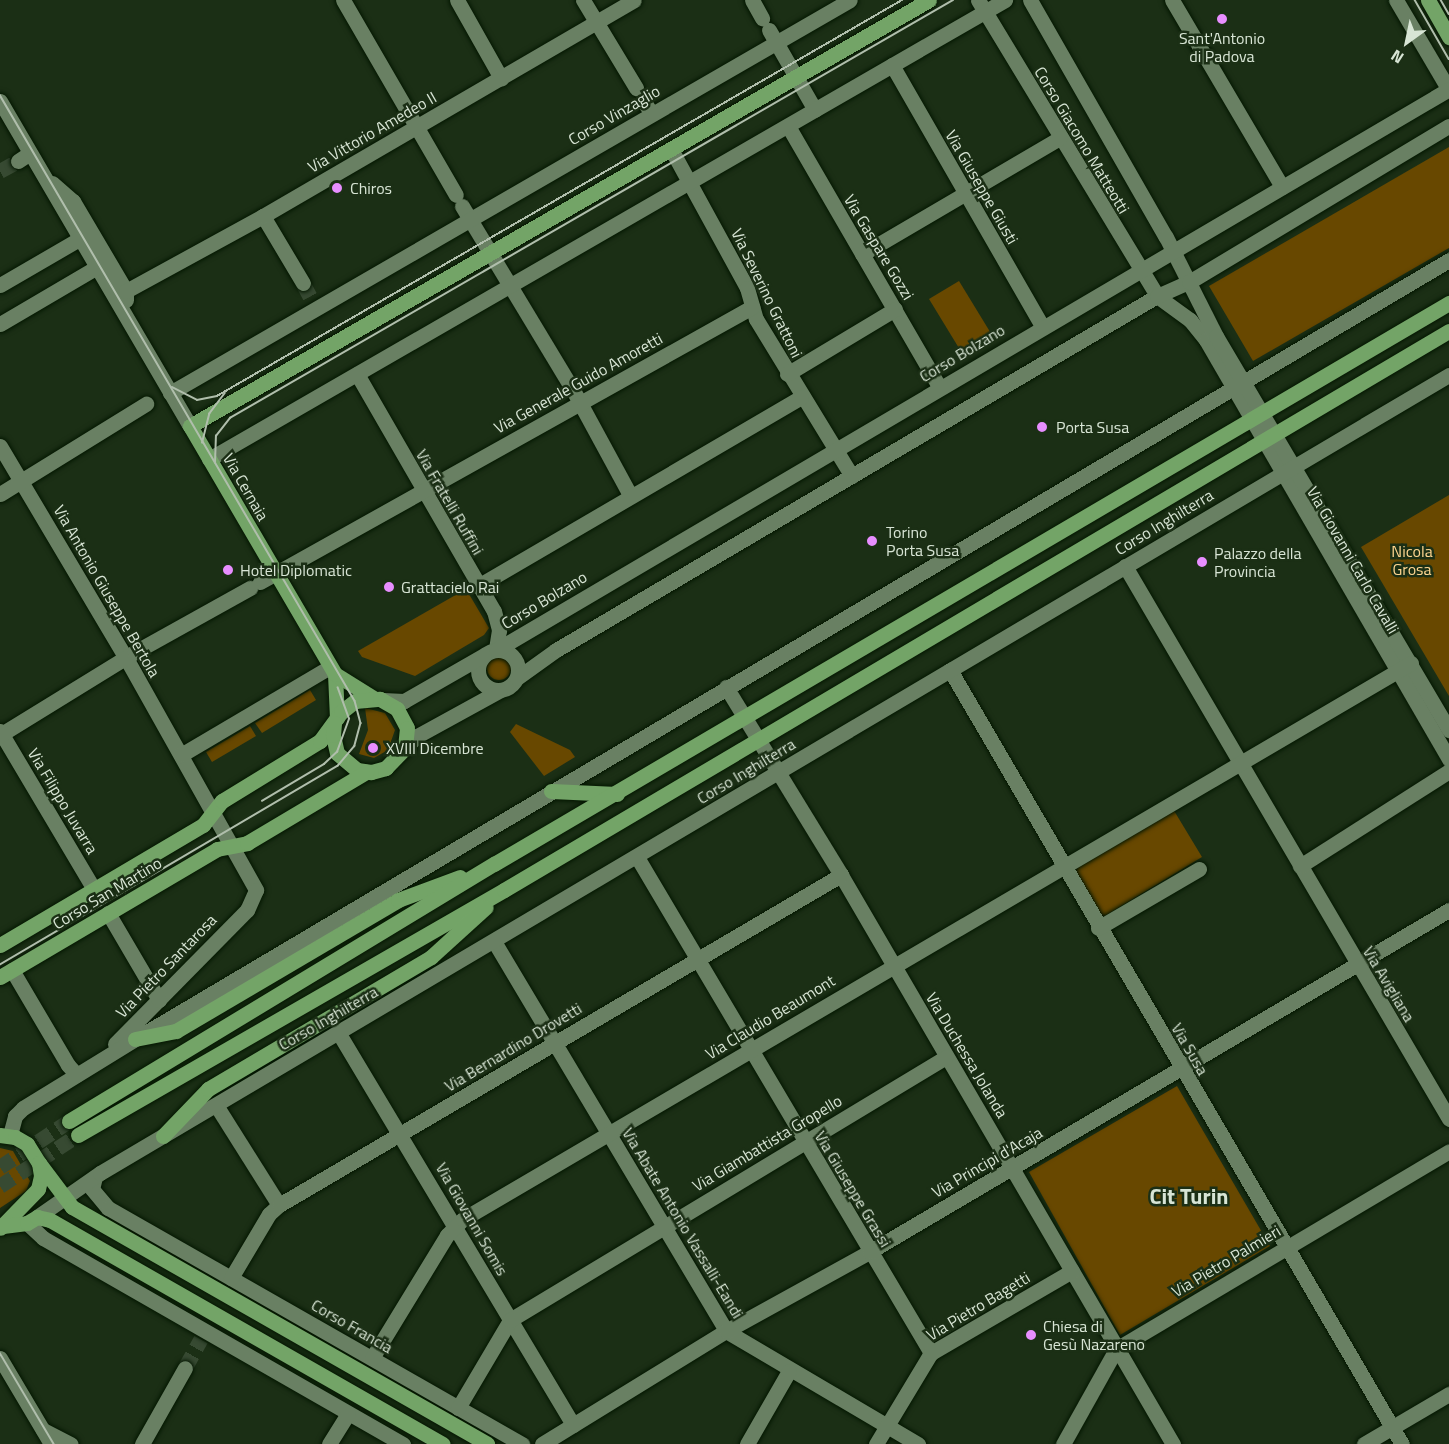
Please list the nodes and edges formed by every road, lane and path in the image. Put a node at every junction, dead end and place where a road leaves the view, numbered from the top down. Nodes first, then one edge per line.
1 (343, 0) edge
2 (456, 0) edge
3 (583, 0) edge
4 (634, 0) edge
5 (752, 0) edge
6 (850, 0) edge
7 (929, 0) edge
8 (1005, 0) edge
9 (1030, 0) edge
10 (1172, 0) edge
11 (1396, 0) edge
12 (1428, 0) edge
13 (981, 6) edge
14 (596, 22) junction
15 (769, 30) junction
16 (1449, 37) edge
17 (892, 65) junction
18 (795, 77) junction
19 (501, 78) junction
20 (636, 88) dead end
21 (1449, 89) edge
22 (0, 101) edge
23 (815, 110) junction
24 (788, 126) junction
25 (1449, 126) edge
26 (416, 127) junction
27 (1060, 138) junction
28 (671, 148) junction
29 (44, 176) junction
30 (690, 182) junction
31 (1282, 187) junction
32 (965, 193) junction
33 (463, 207) junction
34 (263, 216) junction
35 (81, 238) junction
36 (1173, 250) junction
37 (491, 252) junction
38 (862, 254) junction
39 (1449, 260) edge
40 (98, 267) junction
41 (1139, 269) junction
42 (1189, 282) junction
43 (0, 285) edge
44 (512, 285) junction
45 (126, 291) junction
46 (310, 296) junction
47 (1157, 296) junction
48 (1449, 303) edge
49 (752, 307) junction
50 (895, 309) junction
51 (126, 318) junction
52 (0, 324) edge
53 (1042, 326) junction
54 (1449, 331) edge
55 (357, 374) junction
56 (787, 374) junction
57 (1449, 375) edge
58 (1237, 380) junction
59 (939, 387) junction
60 (170, 393) junction
61 (801, 397) junction
62 (580, 403) junction
63 (146, 404) dead end
64 (1258, 416) junction
65 (190, 426) junction
66 (1271, 437) junction
67 (0, 446) edge
68 (836, 450) junction
69 (209, 459) junction
70 (1295, 465) junction
71 (1280, 474) junction
72 (852, 476) junction
73 (18, 483) junction
74 (422, 492) junction
75 (0, 494) edge
76 (630, 495) junction
77 (1125, 566) junction
78 (276, 573) junction
79 (478, 586) junction
80 (492, 652) junction
81 (126, 658) junction
82 (1411, 663) junction
83 (333, 670) junction
84 (950, 670) junction
85 (1397, 671) junction
86 (517, 678) junction
87 (726, 687) junction
88 (499, 691) junction
89 (376, 698) junction
90 (745, 718) junction
91 (336, 720) junction
92 (1449, 730) edge
93 (1, 733) edge
94 (758, 739) junction
95 (405, 748) junction
96 (181, 755) junction
97 (1449, 760) edge
98 (1240, 762) junction
99 (1449, 771) edge
100 (366, 772) junction
101 (779, 772) junction
102 (552, 791) junction
103 (617, 794) junction
104 (214, 812) junction
105 (233, 845) junction
106 (637, 857) junction
107 (494, 864) junction
108 (1062, 866) junction
109 (1300, 866) junction
110 (1199, 869) dead end
111 (841, 875) junction
112 (94, 889) junction
113 (256, 890) joint
114 (504, 890) junction
115 (1449, 910) edge
116 (108, 913) junction
117 (1098, 928) junction
118 (495, 943) junction
119 (0, 945) edge
120 (698, 959) junction
121 (893, 964) junction
122 (1358, 967) junction
123 (6, 974) edge
124 (159, 1000) junction
125 (338, 1032) junction
126 (135, 1039) junction
127 (555, 1043) junction
128 (751, 1051) junction
129 (946, 1057) junction
130 (95, 1063) junction
131 (1180, 1069) junction
132 (78, 1075) junction
133 (216, 1105) junction
134 (1449, 1119) edge
135 (69, 1121) tunnel mouth
136 (402, 1134) junction
137 (609, 1134) junction
138 (5, 1135) edge
139 (78, 1135) tunnel mouth
140 (163, 1136) junction
141 (804, 1142) junction
142 (1449, 1151) edge
143 (39, 1163) junction
144 (1014, 1167) junction
145 (95, 1177) junction
146 (63, 1200) junction
147 (279, 1206) junction
148 (32, 1220) junction
149 (455, 1225) junction
150 (663, 1225) junction
151 (1, 1227) edge
152 (165, 1240) junction
153 (138, 1245) junction
154 (1286, 1245) junction
155 (100, 1249) junction
156 (869, 1252) junction
157 (1072, 1271) junction
158 (231, 1278) junction
159 (116, 1280) junction
160 (510, 1320) junction
161 (726, 1331) junction
162 (1116, 1349) junction
163 (932, 1353) junction
164 (0, 1358) edge
165 (372, 1358) junction
166 (185, 1368) tunnel mouth
167 (789, 1371) junction
168 (1449, 1394) edge
169 (458, 1408) junction
170 (348, 1413) junction
171 (573, 1425) junction
172 (1392, 1426) junction
173 (886, 1427) junction
174 (42, 1437) edge
175 (51, 1444) edge
176 (71, 1444) edge
177 (142, 1444) edge
178 (329, 1444) edge
179 (403, 1444) edge
180 (443, 1444) edge
181 (486, 1444) edge
182 (522, 1444) edge
183 (542, 1444) edge
184 (747, 1444) edge
185 (876, 1444) edge
186 (918, 1444) edge
187 (1063, 1444) edge
188 (1173, 1444) edge
189 (1364, 1444) edge
190 (1402, 1444) edge

1 - 26 street
2 - 19 street
3 - 14 street
4 - 14 street, Via Vittorio Amedeo II
5 - 15 street
6 - 15 street, Corso Vinzaglio
7 - 18 main road
8 - 13 street
9 - 36 street, Corso Giacomo Matteotti
10 - 31 street
11 - 21 street
12 - 16 main road
13 - 17 street
13 - 27 street, Corso Giacomo Matteotti
14 - 19 street, Via Vittorio Amedeo II
14 - 20 street
15 - 18 street
15 - 33 street, Corso Vinzaglio
17 - 23 street
17 - 32 street, Via Giuseppe Giusti
18 - 23 street
18 - 28 main road
19 - 26 street, Via Vittorio Amedeo II
21 - 31 street, Corso Bolzano
22 - 29 street, Via Cernaia
23 - 24 street
24 - 30 street
24 - 38 street, Via Gaspare Gozzi
25 - 42 street
26 - 33 street
26 - 34 street, Via Vittorio Amedeo II
27 - 32 street
27 - 41 street, Corso Giacomo Matteotti
28 - 30 street, Via Severino Grattoni
28 - 37 main road
29 - 35 street, Via Cernaia
29 - 45 street, Via Cernaia
30 - 44 street
30 - 49 street, Via Severino Grattoni
31 - 36 street, Corso Bolzano
32 - 38 street
32 - 53 street, Via Giuseppe Giusti
33 - 37 street
33 - 46 street, Corso Vinzaglio
34 - 45 street, Via Vittorio Amedeo II
34 - 46 street
35 - 40 street, Via Cernaia
35 - 43 street
36 - 41 street, Corso Bolzano
36 - 42 street, Corso Giacomo Matteotti
37 - 44 street
37 - 65 main road
38 - 50 street, Via Gaspare Gozzi
39 - 58 street
40 - 51 street, Via Cernaia
40 - 52 street
41 - 47 street, Corso Giacomo Matteotti
41 - 53 street, Corso Bolzano
42 - 47 street
42 - 58 street, Corso Giacomo Matteotti
44 - 55 street
44 - 62 street
45 - 51 street
46 - 60 street, Corso Vinzaglio
47 - 58 street, Corso Giacomo Matteotti
47 - 72 street
48 - 64 main road
49 - 56 street, Via Severino Grattoni
49 - 62 street, Via Generale Guido Amoretti
50 - 56 street
50 - 59 street, Via Gaspare Gozzi
51 - 60 street, Via Cernaia
53 - 59 street, Corso Bolzano
54 - 66 main road, Corso Inghilterra
55 - 69 street
55 - 74 street, Via Fratelli Ruffini
56 - 61 street, Via Severino Grattoni
57 - 70 street, Corso Inghilterra
58 - 64 street, Via Giovanni Carlo Cavalli
58 - 87 street
59 - 68 street, Corso Bolzano
60 - 65 street, Via Cernaia
61 - 68 street, Via Severino Grattoni
61 - 76 street
62 - 74 street, Via Generale Guido Amoretti
62 - 76 street
63 - 73 street
64 - 66 street, Via Giovanni Carlo Cavalli
64 - 90 main road
65 - 69 main road, Via Cernaia
66 - 70 street, Via Giovanni Carlo Cavalli
66 - 71 street, Via Giovanni Carlo Cavalli
66 - 94 main road, Corso Inghilterra
67 - 73 street, Via Antonio Giuseppe Bertola
68 - 72 street, Via Severino Grattoni
68 - 80 street, Corso Bolzano
69 - 78 main road, Via Cernaia
70 - 71 street, Corso Inghilterra
70 - 82 street, Via Giovanni Carlo Cavalli
71 - 77 street, Corso Inghilterra
71 - 85 street, Via Giovanni Carlo Cavalli
72 - 86 street
73 - 75 street
73 - 81 street, Via Antonio Giuseppe Bertola
74 - 78 street, Via Generale Guido Amoretti
74 - 79 street, Via Fratelli Ruffini
76 - 79 street
77 - 84 street, Corso Inghilterra
77 - 98 street, Via Avigliana
78 - 81 street, Via Generale Guido Amoretti
78 - 83 main road, Via Cernaia
79 - 80 street, Via Fratelli Ruffini
80 - 86 street
80 - 88 street
80 - 89 street, Corso Bolzano
81 - 93 street, Via Generale Guido Amoretti
81 - 96 street, Via Antonio Giuseppe Bertola
82 - 85 street
82 - 92 street, Via Giovanni Carlo Cavalli
83 - 89 main road, Via Cernaia
83 - 91 main road, Via Cernaia
83 - 96 street
84 - 101 street, Corso Inghilterra
84 - 108 street, Via Susa
85 - 97 street, Via Giovanni Carlo Cavalli
85 - 98 street
86 - 88 street
87 - 90 street, Via Duchessa Jolanda
87 - 102 street
88 - 95 street
89 - 91 main road
89 - 95 main road
90 - 94 street, Via Duchessa Jolanda
90 - 103 main road
91 - 100 main road
91 - 104 main road, Corso San Martino
93 - 112 street, Via Filippo Juvarra
94 - 101 street, Via Duchessa Jolanda
94 - 114 main road, Corso Inghilterra
95 - 100 main road
96 - 104 street, Via Antonio Giuseppe Bertola
98 - 108 street, Via Claudio Beaumont
98 - 109 street, Via Avigliana
99 - 109 street
100 - 105 main road, Corso San Martino
101 - 106 street, Corso Inghilterra
101 - 111 street, Via Duchessa Jolanda
102 - 103 main road
102 - 126 street
103 - 107 main road
104 - 105 street, Via Antonio Giuseppe Bertola
104 - 112 main road, Corso San Martino
105 - 113 street, Via Antonio Giuseppe Bertola
105 - 116 main road, Corso San Martino
106 - 118 street, Corso Inghilterra
106 - 120 street, Via Giuseppe Grassi
107 - 126 main road
107 - 135 main road
108 - 117 street, Via Susa
108 - 121 street, Via Claudio Beaumont
109 - 122 street, Via Avigliana
110 - 117 street
111 - 120 street, Via Bernardino Drovetti
111 - 121 street, Via Duchessa Jolanda
112 - 119 main road, Corso San Martino
113 - 124 street, Via Pietro Santarosa
114 - 139 main road, Corso Inghilterra
114 - 140 main road
115 - 122 street, Via Principi d'Acaja
116 - 123 main road, Corso San Martino
116 - 124 street
117 - 131 street, Via Susa
118 - 125 street, Corso Inghilterra
118 - 127 street, Via Abate Antonio Vassalli-Eandi
120 - 127 street, Via Bernardino Drovetti
120 - 128 street, Via Giuseppe Grassi
121 - 128 street, Via Claudio Beaumont
121 - 129 street, Via Duchessa Jolanda
122 - 131 street, Via Principi d'Acaja
122 - 134 street, Via Avigliana
123 - 132 street
124 - 130 street, Via Pietro Santarosa
125 - 133 street, Corso Inghilterra
125 - 136 street, Via Giovanni Somis
126 - 130 street
127 - 136 street, Via Bernardino Drovetti
127 - 137 street, Via Abate Antonio Vassalli-Eandi
128 - 137 street, Via Claudio Beaumont
128 - 141 street, Via Giuseppe Grassi
129 - 141 street, Via Giambattista Gropello
129 - 144 street, Via Duchessa Jolanda
130 - 132 street
131 - 144 street, Via Principi d'Acaja
131 - 154 street, Via Susa
132 - 138 street
133 - 140 street, Corso Inghilterra
133 - 147 street
136 - 147 street, Via Bernardino Drovetti
136 - 149 street, Via Giovanni Somis
137 - 149 street, Via Claudio Beaumont
137 - 150 street, Via Abate Antonio Vassalli-Eandi
138 - 143 main road
140 - 145 street, Corso Inghilterra
141 - 150 street, Via Giambattista Gropello
141 - 156 street, Via Giuseppe Grassi
142 - 154 street, Via Pietro Palmieri
143 - 146 main road
143 - 151 main road
144 - 156 street, Via Principi d'Acaja
144 - 157 street, Via Duchessa Jolanda
145 - 146 street, Corso Inghilterra
145 - 152 street, Corso Francia
146 - 148 street, Corso Inghilterra
146 - 153 main road
147 - 158 street, Via Bernardino Drovetti
148 - 151 main road
148 - 155 main road
148 - 159 street
149 - 160 street, Via Giovanni Somis
149 - 165 street, Via Claudio Beaumont
150 - 160 street, Via Giambattista Gropello
150 - 161 street, Via Abate Antonio Vassalli-Eandi
152 - 153 street
152 - 158 street, Corso Francia
153 - 181 main road
154 - 162 street, Via Pietro Palmieri
154 - 172 street, Via Susa
155 - 159 street
155 - 180 main road
156 - 161 street, Via Principi d'Acaja
156 - 163 street, Via Giuseppe Grassi
157 - 162 street, Via Duchessa Jolanda
157 - 163 street, Via Pietro Bagetti
158 - 165 street, Corso Francia
159 - 170 street
160 - 169 street, Via Giambattista Gropello
160 - 171 street, Via Giovanni Somis
161 - 167 street, Via Abate Antonio Vassalli-Eandi
161 - 171 street, Via Principi d'Acaja
162 - 187 street, Via Pietro Palmieri
162 - 188 street, Via Duchessa Jolanda
163 - 173 street, Via Pietro Bagetti
164 - 174 street
165 - 169 street, Corso Francia
166 - 177 street
167 - 173 street, Via Abate Antonio Vassalli-Eandi
167 - 184 street
168 - 172 street
169 - 182 street, Corso Francia
170 - 178 street
170 - 179 street
171 - 183 street, Via Principi d'Acaja
172 - 189 street
172 - 190 street, Via Susa
173 - 185 street, Via Pietro Bagetti
173 - 186 street, Via Abate Antonio Vassalli-Eandi
174 - 175 street
174 - 176 street

